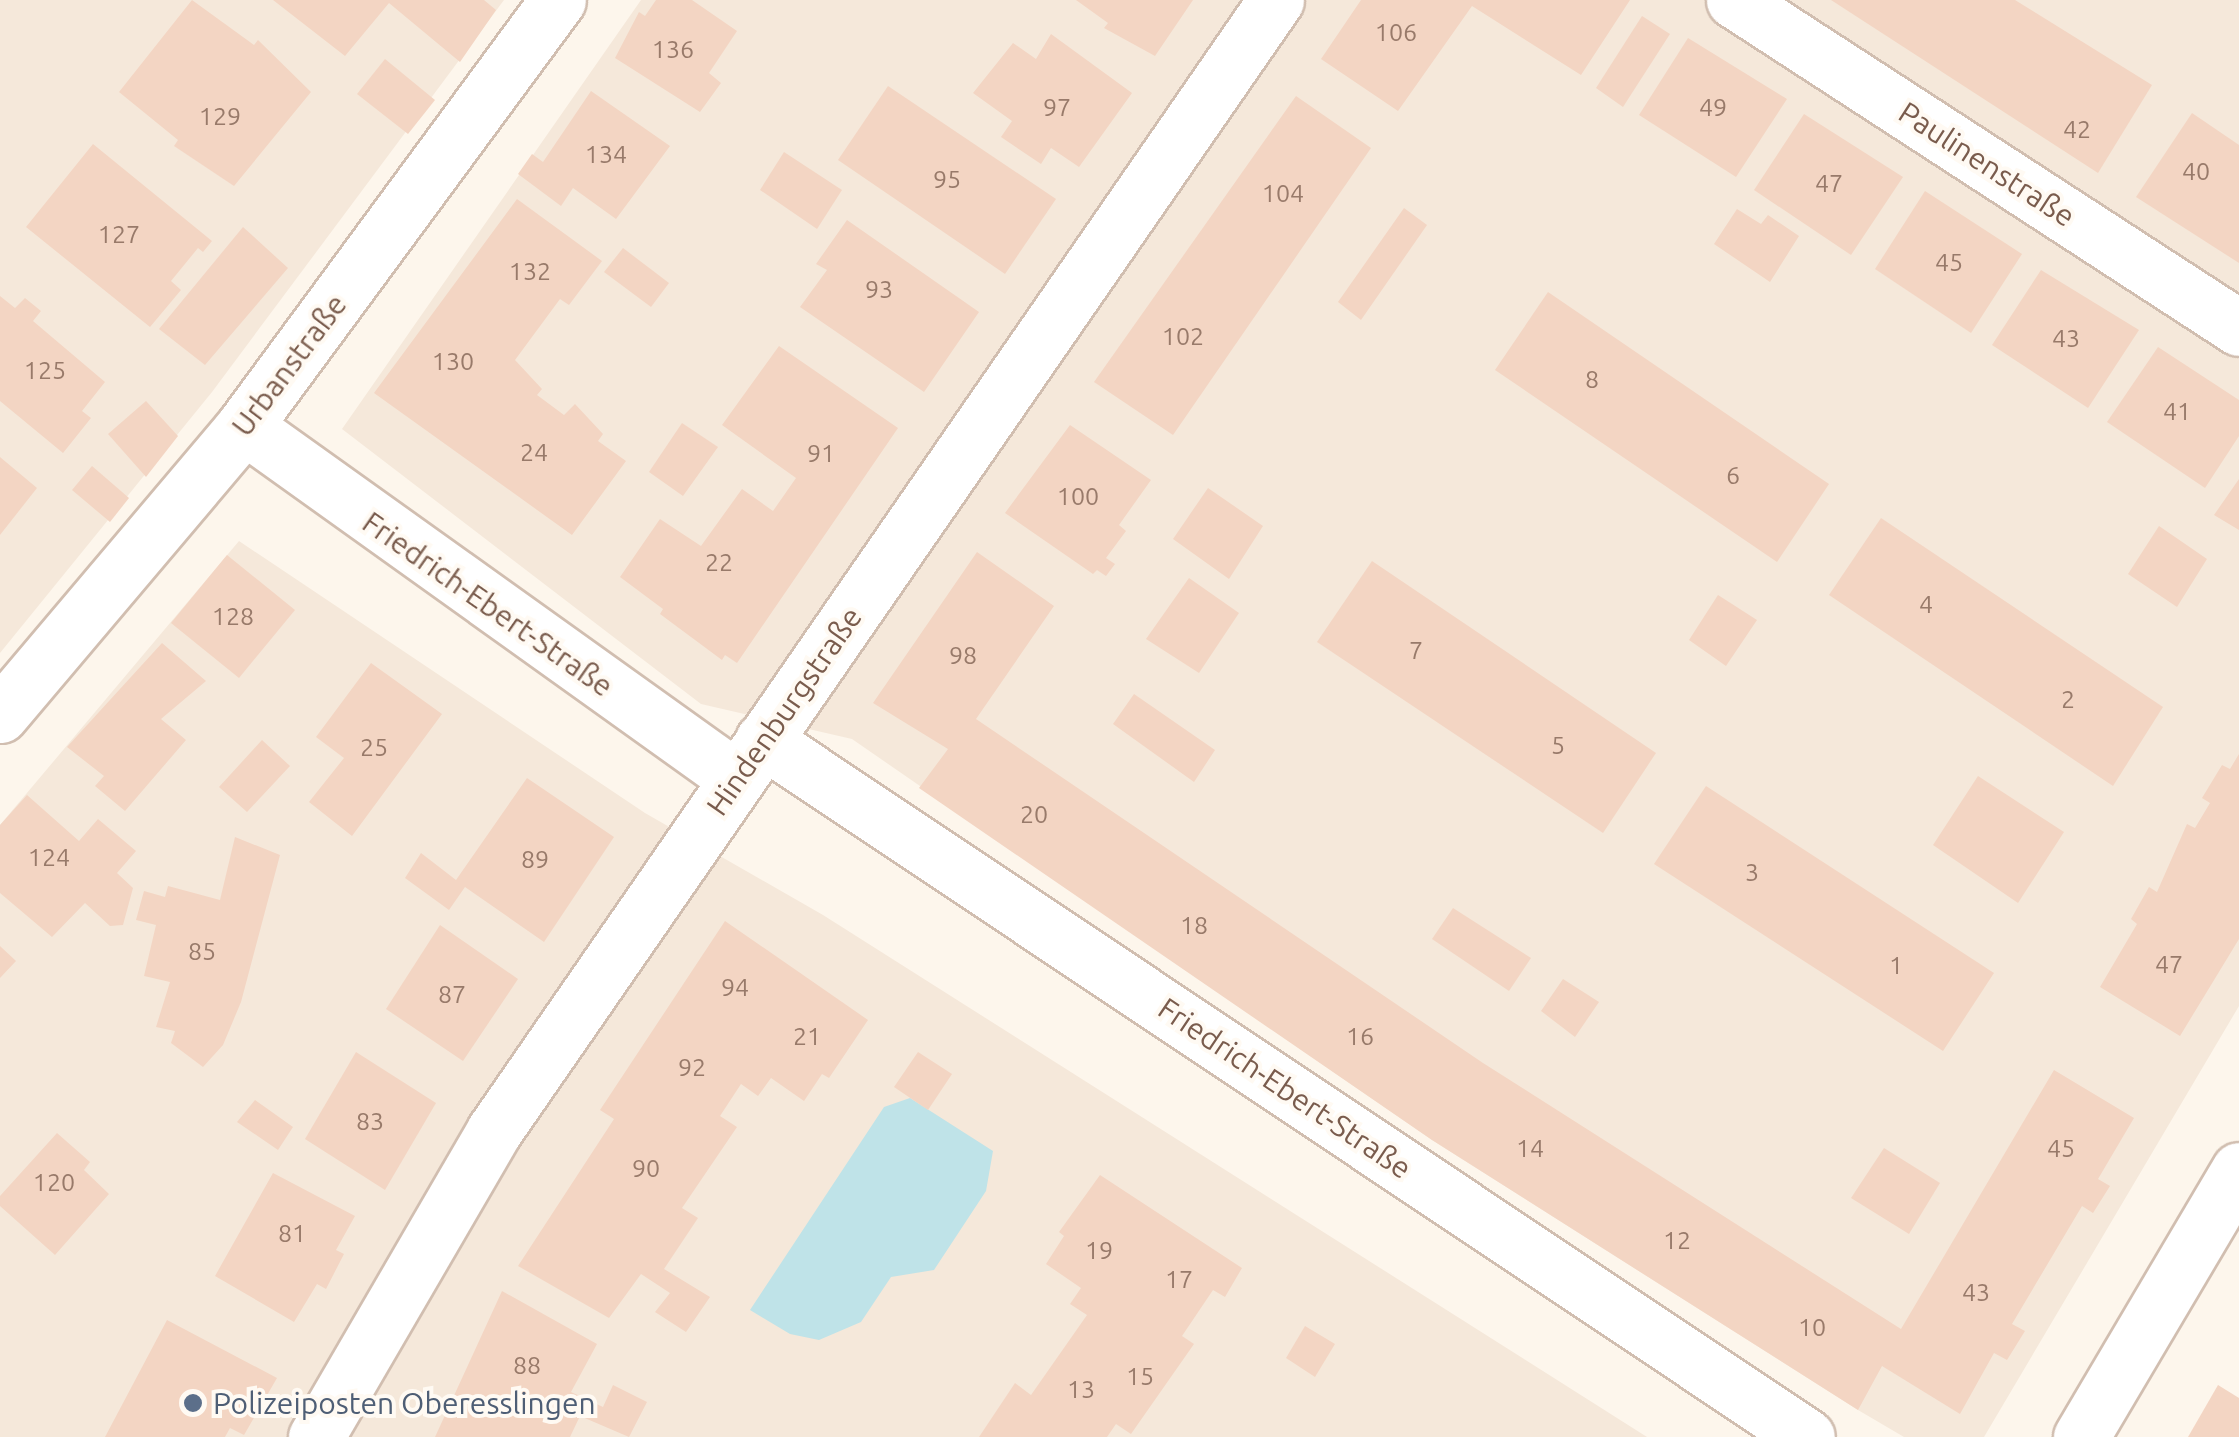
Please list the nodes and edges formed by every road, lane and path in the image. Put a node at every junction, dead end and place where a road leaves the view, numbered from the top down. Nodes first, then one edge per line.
1 (558, 0) edge
2 (1276, 0) edge
3 (1734, 0) edge
4 (2239, 328) edge
5 (244, 426) junction
6 (0, 715) edge
7 (750, 759) junction
8 (2239, 1170) edge
9 (316, 1437) edge
10 (1807, 1437) edge
11 (2081, 1437) edge

1 - 5 street, Urbanstraße
2 - 7 street, Hindenburgstraße
3 - 4 street, Paulinenstraße
5 - 6 street, Urbanstraße
5 - 7 street, Friedrich-Ebert-Straße
7 - 9 street, Hindenburgstraße
7 - 10 street, Friedrich-Ebert-Straße
8 - 11 street

